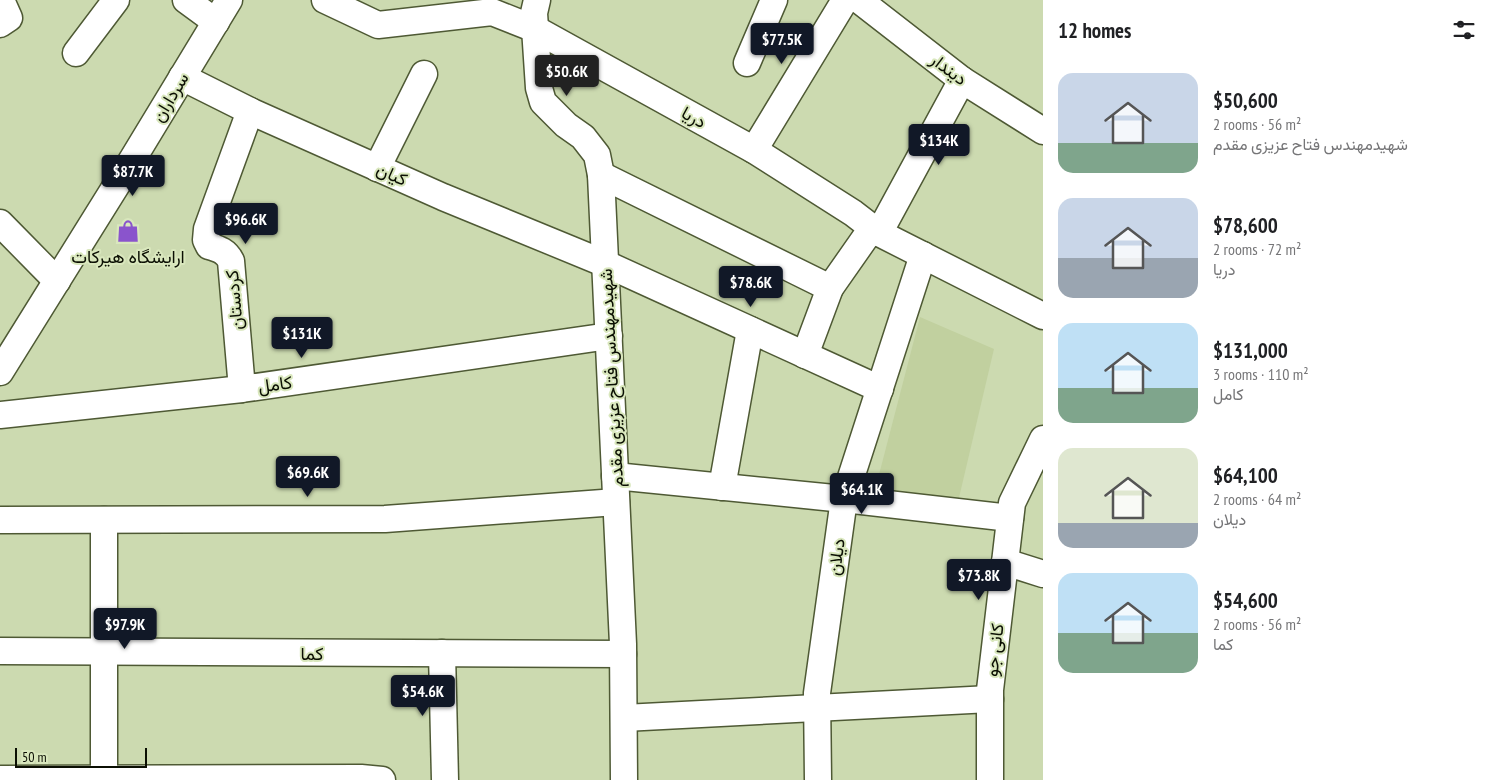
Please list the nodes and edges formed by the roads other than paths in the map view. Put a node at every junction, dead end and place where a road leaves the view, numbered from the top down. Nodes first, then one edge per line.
1 (1, 0) edge
2 (116, 0) edge
3 (186, 0) edge
4 (229, 0) edge
5 (325, 0) edge
6 (537, 0) edge
7 (774, 0) edge
8 (845, 0) edge
9 (859, 0) edge
10 (216, 22) junction
11 (0, 24) edge
12 (535, 29) junction
13 (76, 53) dead end
14 (747, 63) dead end
15 (424, 74) dead end
16 (182, 78) junction
17 (962, 80) junction
18 (250, 111) junction
19 (1043, 131) edge
20 (754, 150) junction
21 (377, 168) junction
22 (601, 175) junction
23 (0, 222) edge
24 (875, 230) junction
25 (923, 256) junction
26 (606, 264) junction
27 (57, 281) junction
28 (830, 288) junction
29 (1043, 316) edge
30 (750, 330) junction
31 (609, 336) junction
32 (805, 355) junction
33 (0, 372) edge
34 (242, 389) junction
35 (880, 389) junction
36 (0, 414) edge
37 (1043, 439) edge
38 (615, 476) junction
39 (722, 487) junction
40 (844, 499) junction
41 (616, 502) junction
42 (1010, 518) junction
43 (0, 520) edge
44 (104, 520) junction
45 (1005, 562) junction
46 (1043, 574) edge
47 (0, 651) edge
48 (104, 652) junction
49 (442, 653) junction
50 (623, 654) junction
51 (990, 699) junction
52 (818, 709) junction
53 (624, 718) junction
54 (0, 779) edge
55 (104, 780) edge
56 (382, 780) edge
57 (445, 780) edge
58 (624, 780) edge
59 (818, 780) edge
60 (990, 780) edge

1 - 11 street
2 - 13 street
3 - 10 street
4 - 10 street, سرداران
5 - 12 street, دریا
6 - 12 street, شهیدمهندس فتاح عزیزی مقدم
7 - 14 street
8 - 20 street
9 - 17 street, دیندار
10 - 16 street, سرداران
12 - 20 street, دریا
12 - 22 street, شهیدمهندس فتاح عزیزی مقدم
15 - 21 street
16 - 18 street, کیان
16 - 27 street, سرداران
17 - 19 street, دیندار
17 - 24 street
18 - 21 street, کیان
18 - 34 street, کردستان
20 - 24 street, دریا
21 - 26 street, کیان
22 - 26 street, شهیدمهندس فتاح عزیزی مقدم
22 - 28 street
23 - 27 street
24 - 25 street, دریا
24 - 28 street
25 - 29 street, دریا
25 - 35 street, دیلان
26 - 30 street, کیان
26 - 31 street, شهیدمهندس فتاح عزیزی مقدم
27 - 33 street, سرداران
28 - 32 street
30 - 32 street, کیان
30 - 39 street
31 - 34 street, کامل
31 - 38 street, شهیدمهندس فتاح عزیزی مقدم
32 - 35 street, کیان
34 - 36 street, کامل
35 - 40 street, دیلان
37 - 42 street, کانی جو
38 - 39 street
38 - 41 street, شهیدمهندس فتاح عزیزی مقدم
39 - 40 street
40 - 42 street
40 - 52 street, دیلان
41 - 44 street
41 - 50 street, شهیدمهندس فتاح عزیزی مقدم
42 - 45 street, کانی جو
43 - 44 street
44 - 48 street
45 - 46 street
45 - 51 street, کانی جو
47 - 48 street, کما
48 - 49 street, کما
48 - 55 street
49 - 50 street, کما
49 - 57 street
50 - 53 street, شهیدمهندس فتاح عزیزی مقدم
51 - 52 street
51 - 60 street, کانی جو
52 - 53 street
52 - 59 street, دیلان
53 - 58 street, شهیدمهندس فتاح عزیزی مقدم
54 - 55 street
55 - 56 street

